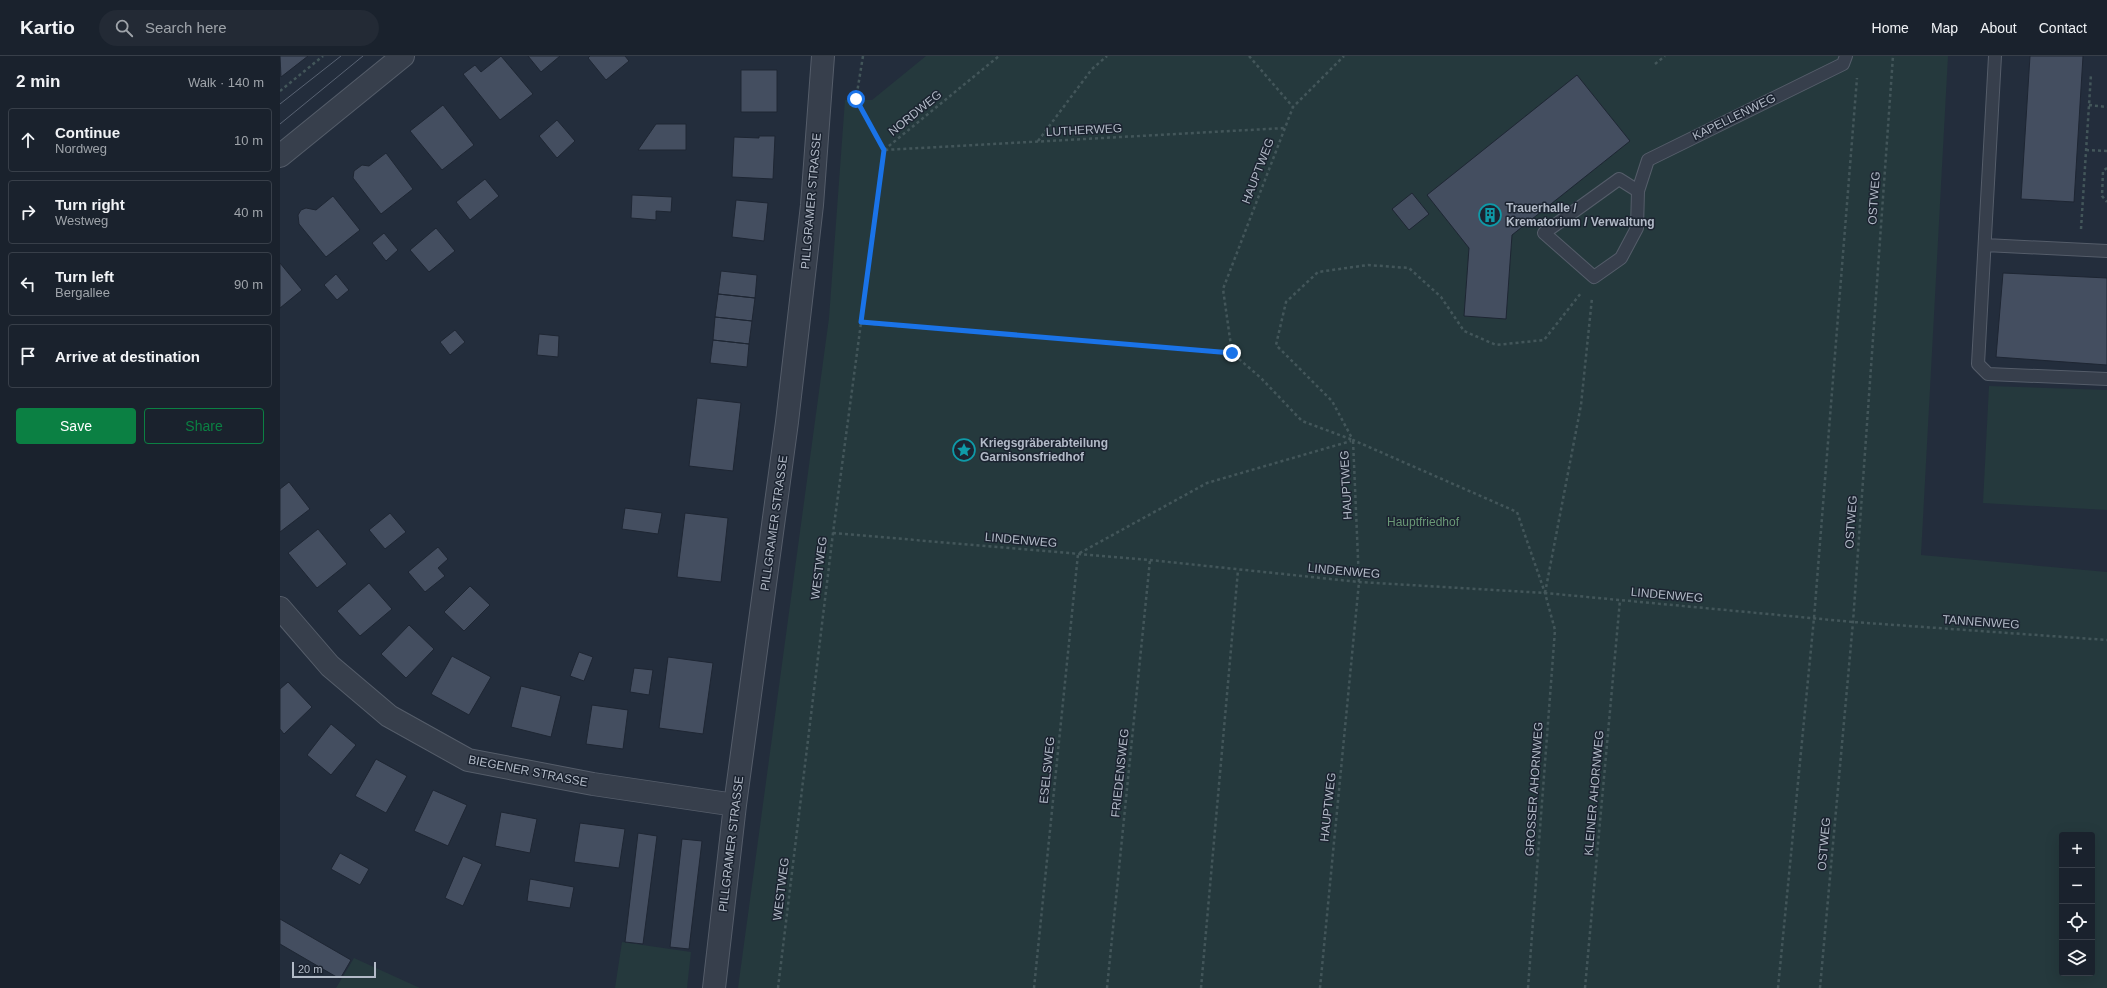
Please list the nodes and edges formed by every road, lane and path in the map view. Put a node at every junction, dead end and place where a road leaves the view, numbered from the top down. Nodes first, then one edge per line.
1 (324, 56) edge
2 (403, 56) edge
3 (823, 56) edge
4 (863, 56) edge
5 (999, 56) edge
6 (1107, 56) edge
7 (1249, 56) edge
8 (1344, 56) edge
9 (1665, 56) edge
10 (1846, 56) edge
11 (1893, 56) edge
12 (1995, 56) edge
13 (319, 57) edge
14 (1655, 64) dead end
15 (1857, 72) dead end
16 (2091, 74) dead end
17 (280, 91) edge
18 (2089, 105) junction
19 (1293, 107) junction
20 (2107, 107) edge
21 (1285, 128) junction
22 (1038, 142) junction
23 (884, 150) junction
24 (2086, 150) junction
25 (2107, 150) edge
26 (280, 156) edge
27 (2107, 168) edge
28 (1638, 191) junction
29 (2107, 202) edge
30 (1985, 245) junction
31 (2080, 249) junction
32 (2107, 251) edge
33 (1594, 277) junction
34 (861, 322) junction
35 (1232, 353) junction
36 (2107, 379) edge
37 (1353, 440) junction
38 (833, 533) junction
39 (1078, 554) junction
40 (1150, 560) junction
41 (1238, 570) junction
42 (1359, 582) junction
43 (1545, 593) junction
44 (1620, 600) junction
45 (280, 608) edge
46 (1814, 618) junction
47 (1853, 622) junction
48 (2107, 640) edge
49 (735, 805) junction
50 (714, 988) edge
51 (778, 988) edge
52 (1034, 988) edge
53 (1107, 988) edge
54 (1201, 988) edge
55 (1320, 988) edge
56 (1528, 988) edge
57 (1585, 988) edge
58 (1778, 988) edge
59 (1820, 988) edge

1 - 13 path
2 - 26 street
3 - 49 street, PILLGRAMER STRASSE
4 - 23 path, NORDWEG
5 - 23 path, NORDWEG
6 - 22 path
7 - 19 path
8 - 19 path, HAUPTWEG
9 - 14 path
10 - 28 lane, KAPELLENWEG
11 - 47 path, OSTWEG
12 - 30 lane
13 - 17 path
15 - 46 path
16 - 18 path
18 - 20 path
18 - 24 path
19 - 21 path, HAUPTWEG
21 - 22 path, LUTHERWEG
21 - 35 path, HAUPTWEG
22 - 23 path, LUTHERWEG
23 - 34 path, WESTWEG
24 - 25 path
24 - 31 path
27 - 29 path
28 - 33 lane, KAPELLENWEG
28 - 33 lane
30 - 31 lane
30 - 36 lane
31 - 32 lane
33 - 37 path
33 - 43 path
34 - 35 path
34 - 38 path, WESTWEG
35 - 37 path, HAUPTWEG
37 - 39 path
37 - 42 path, HAUPTWEG
37 - 43 path, GROSSER AHORNWEG
38 - 39 path, LINDENWEG
38 - 51 path, WESTWEG
39 - 40 path, LINDENWEG
39 - 52 path, ESELSWEG
40 - 41 path, LINDENWEG
40 - 53 path, FRIEDENSWEG
41 - 42 path, LINDENWEG
41 - 54 path
42 - 43 path, LINDENWEG
42 - 55 path, HAUPTWEG
43 - 44 path, LINDENWEG
43 - 56 path, GROSSER AHORNWEG
44 - 46 path, LINDENWEG
44 - 57 path, KLEINER AHORNWEG
45 - 49 street, BIEGENER STRASSE
46 - 47 path, LINDENWEG
46 - 58 path
47 - 48 path, TANNENWEG
47 - 59 path, OSTWEG
49 - 50 street, PILLGRAMER STRASSE

